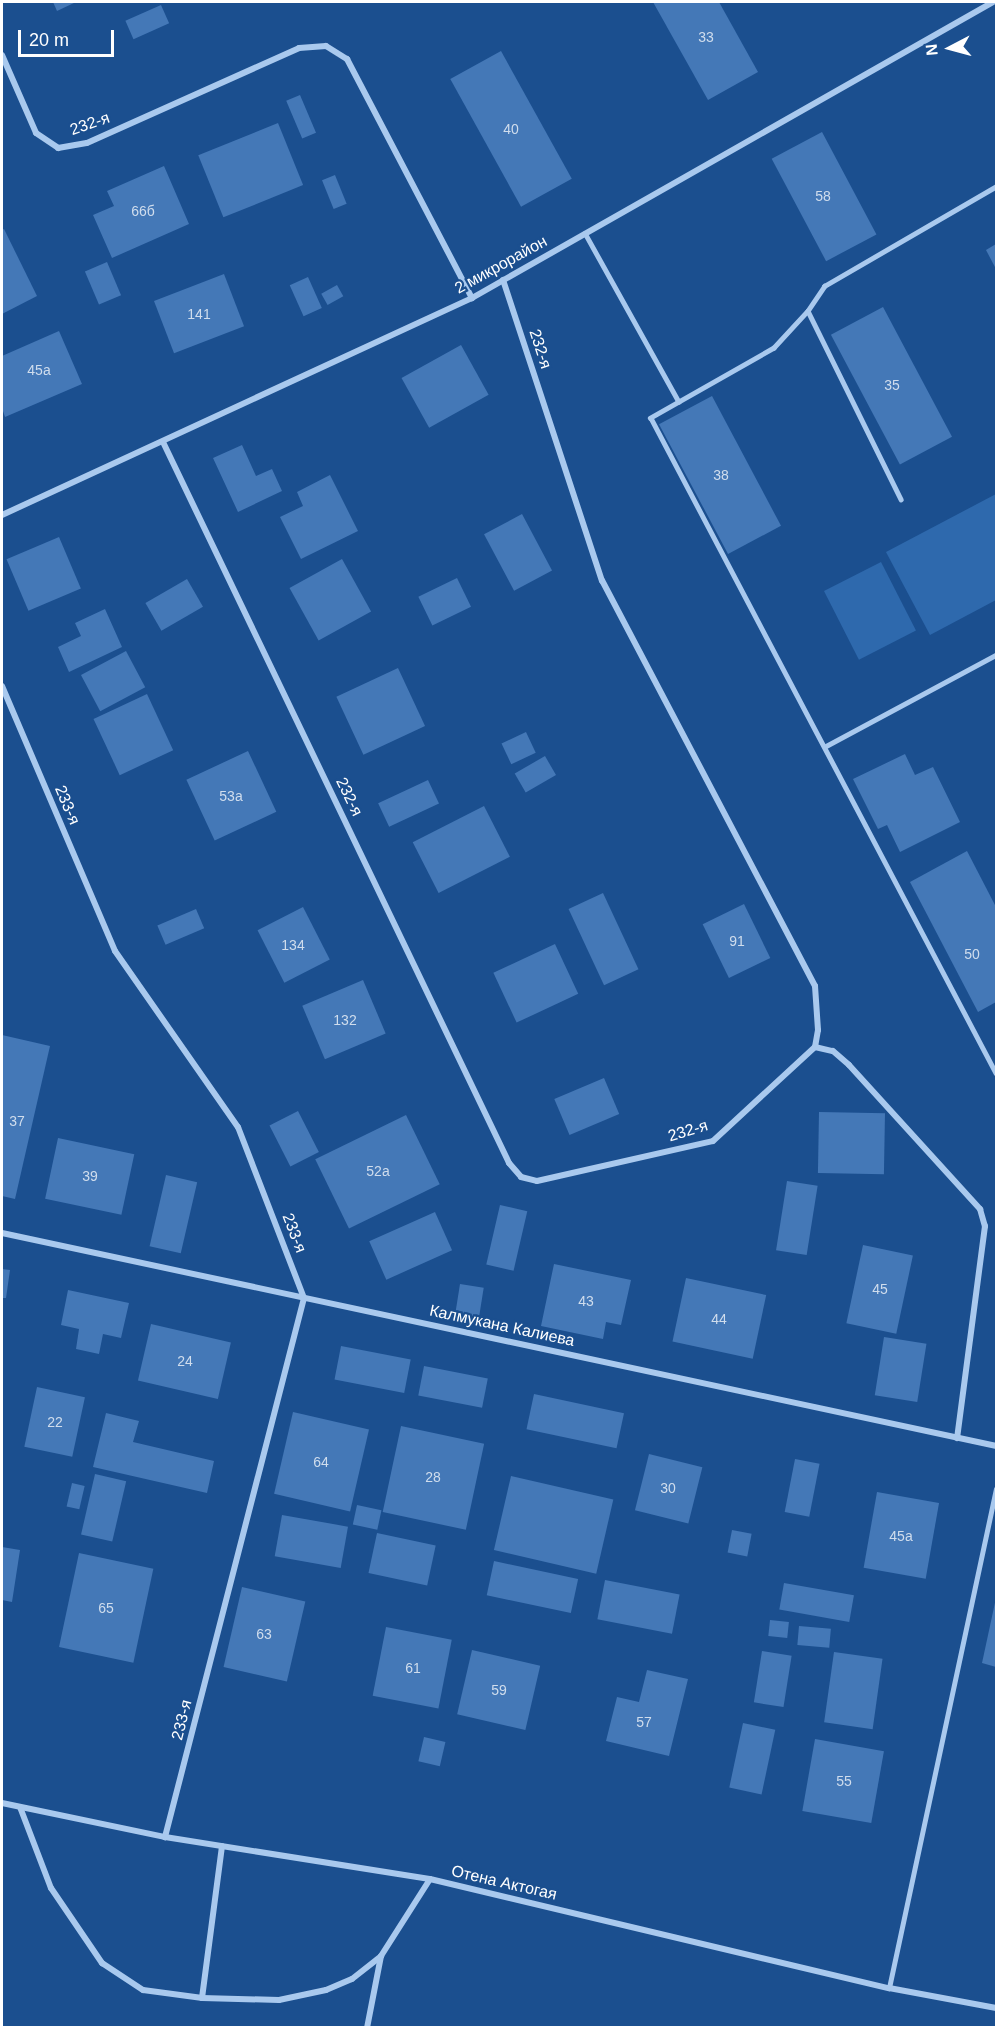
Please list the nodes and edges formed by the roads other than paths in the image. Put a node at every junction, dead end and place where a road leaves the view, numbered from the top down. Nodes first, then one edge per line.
1 (995, 3) edge
2 (2, 55) edge
3 (996, 187) edge
4 (585, 233) junction
5 (503, 280) junction
6 (472, 298) junction
7 (808, 311) junction
8 (679, 402) junction
9 (163, 442) junction
10 (901, 499) dead end
11 (2, 515) edge
12 (996, 655) edge
13 (2, 686) edge
14 (826, 746) junction
15 (815, 1047) junction
16 (996, 1073) edge
17 (2, 1233) edge
18 (304, 1298) junction
19 (957, 1438) junction
20 (996, 1446) edge
21 (996, 1489) edge
22 (2, 1803) edge
23 (20, 1807) junction
24 (165, 1837) junction
25 (222, 1846) junction
26 (430, 1879) junction
27 (381, 1956) junction
28 (889, 1988) junction
29 (202, 1998) junction
30 (996, 2008) edge
31 (367, 2028) edge

1 - 4 street, 2 микрорайон
2 - 6 street, 232-я
3 - 7 lane
4 - 5 street, 2 микрорайон
4 - 8 lane
5 - 6 street, 2 микрорайон
5 - 15 street, 232-я
6 - 9 street, 2 микрорайон
7 - 8 lane
7 - 10 lane
8 - 14 lane
9 - 11 street, 2 микрорайон
9 - 15 street, 232-я
12 - 14 lane
13 - 18 street, 233-я
14 - 16 lane
15 - 19 street
17 - 18 street, Калмукана Калиева
18 - 19 street, Калмукана Калиева
18 - 24 street, 233-я
19 - 20 street, Калмукана Калиева
21 - 28 lane
22 - 23 street, Отена Актогая
23 - 24 street, Отена Актогая
23 - 29 street
24 - 25 street, Отена Актогая
25 - 26 street, Отена Актогая
25 - 29 street
26 - 27 street
26 - 28 street, Отена Актогая
27 - 29 street
27 - 31 street
28 - 30 street, Отена Актогая

